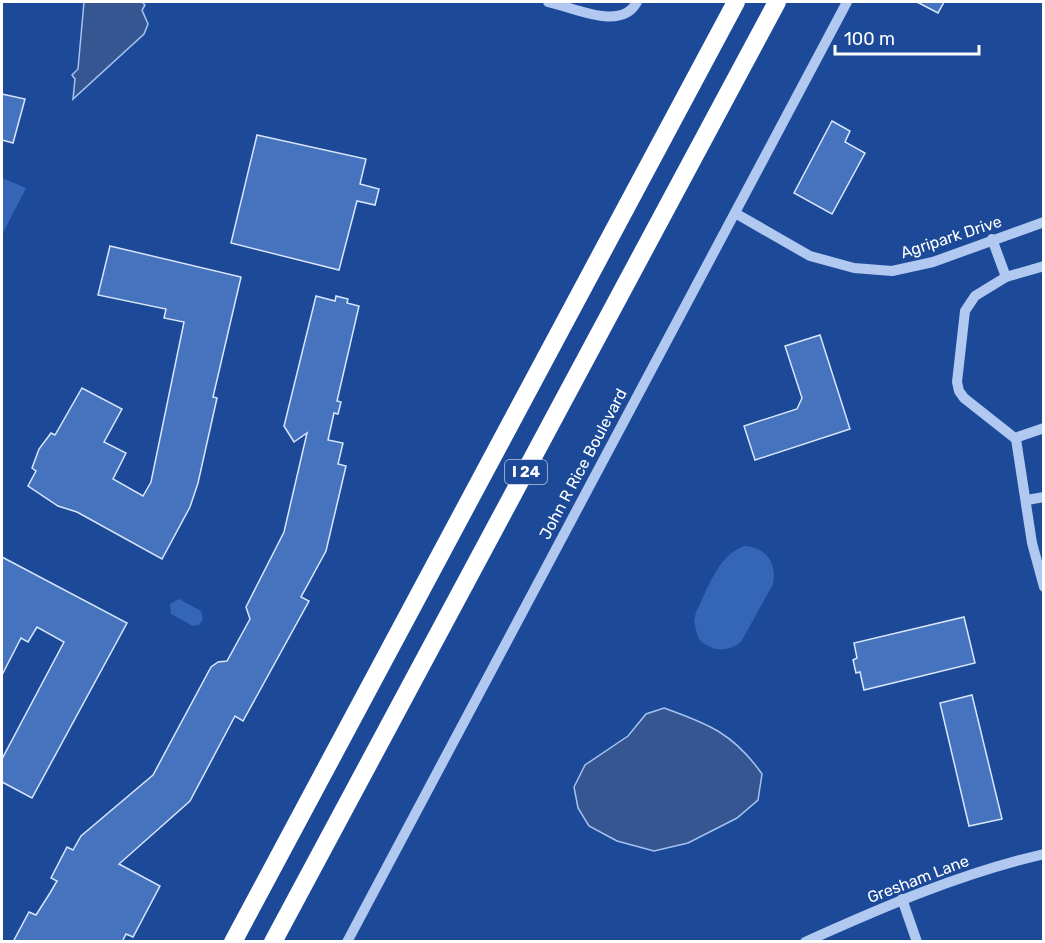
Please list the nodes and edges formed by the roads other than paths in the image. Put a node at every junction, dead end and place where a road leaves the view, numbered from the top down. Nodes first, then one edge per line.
1 (548, 2) edge
2 (637, 2) edge
3 (736, 2) edge
4 (777, 2) edge
5 (847, 2) edge
6 (735, 213) junction
7 (1044, 222) edge
8 (992, 239) junction
9 (1044, 266) edge
10 (1006, 278) junction
11 (1044, 428) edge
12 (1015, 438) junction
13 (1044, 496) edge
14 (1027, 500) junction
15 (1044, 587) edge
16 (1044, 854) edge
17 (902, 899) junction
18 (233, 942) edge
19 (273, 942) edge
20 (347, 942) edge
21 (805, 942) edge
22 (917, 942) edge

1 - 2 street
3 - 18 highway, I 24
4 - 19 highway, I 24
5 - 6 street, John R Rice Boulevard
6 - 8 street, Agripark Drive
6 - 20 street, John R Rice Boulevard
7 - 8 street, Agripark Drive
8 - 10 street
9 - 10 street
10 - 12 street
11 - 12 street
12 - 14 street
13 - 14 street
14 - 15 street
16 - 17 street, Gresham Lane
17 - 21 street, Gresham Lane
17 - 22 street

